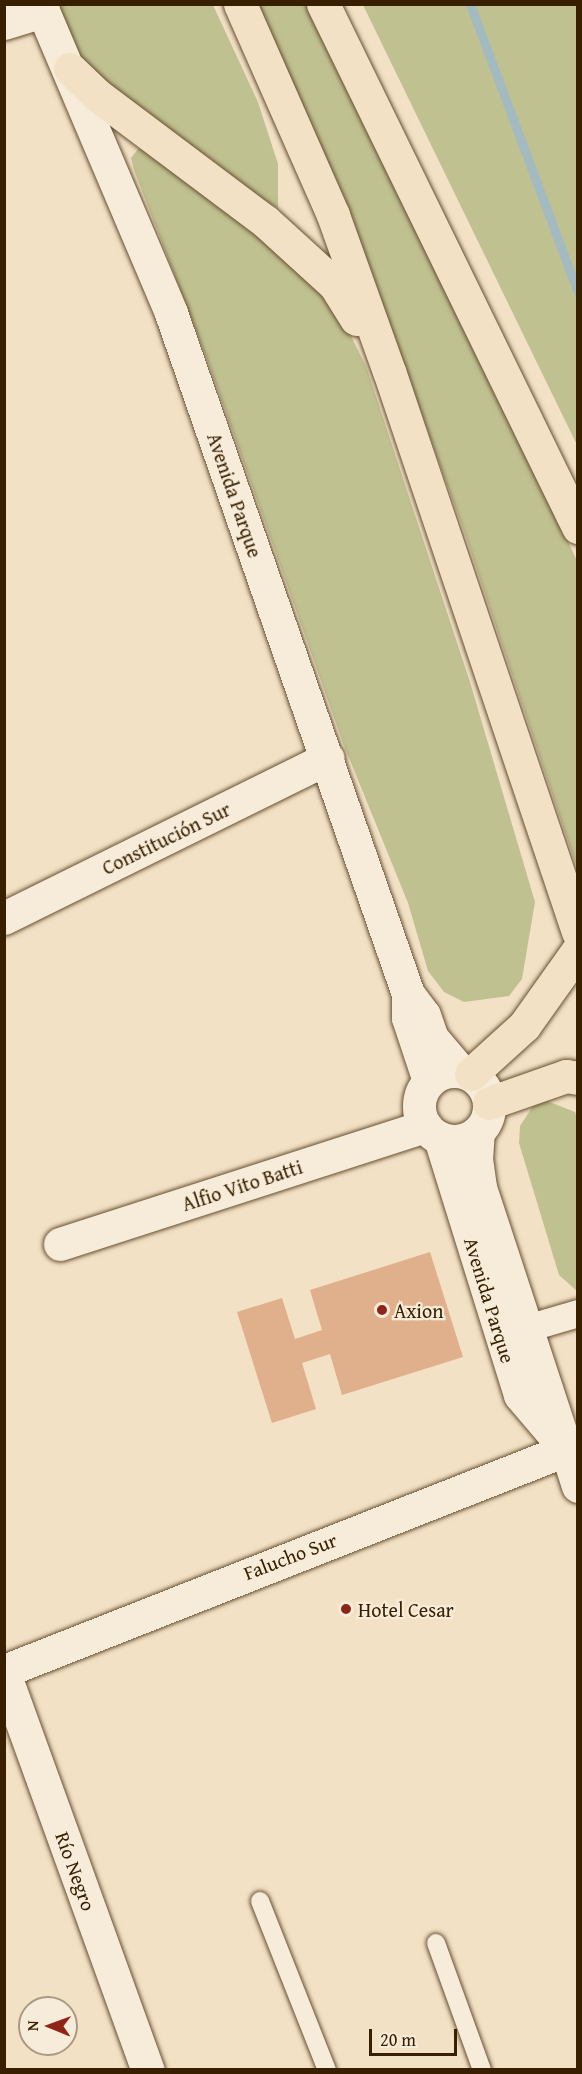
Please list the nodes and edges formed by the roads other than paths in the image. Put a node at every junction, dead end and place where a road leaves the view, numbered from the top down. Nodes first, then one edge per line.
1 (240, 4) edge
2 (324, 4) edge
3 (41, 8) edge
4 (4, 23) edge
5 (70, 69) junction
6 (389, 371) junction
7 (578, 527) edge
8 (328, 758) junction
9 (4, 918) edge
10 (578, 932) edge
11 (578, 950) edge
12 (408, 994) junction
13 (466, 1073) junction
14 (578, 1078) edge
15 (429, 1081) junction
16 (484, 1118) junction
17 (432, 1132) junction
18 (60, 1245) dead end
19 (578, 1313) edge
20 (527, 1328) junction
21 (572, 1447) edge
22 (578, 1486) edge
23 (4, 1672) edge
24 (260, 1901) dead end
25 (436, 1943) dead end
26 (148, 2070) edge
27 (327, 2070) edge
28 (482, 2070) edge

1 - 6 highway
2 - 7 highway
3 - 4 street
3 - 5 street, Avenida Parque
5 - 6 highway
5 - 8 street, Avenida Parque
6 - 10 highway
8 - 9 street, Constitución Sur
8 - 12 street, Avenida Parque
11 - 13 highway
12 - 13 street, Avenida Parque
12 - 15 street, Avenida Parque
13 - 15 street
13 - 16 street
14 - 16 highway
15 - 17 street
16 - 17 street
16 - 20 street, Avenida Parque
17 - 18 street, Alfio Vito Batti
17 - 21 street, Avenida Parque
19 - 20 street
20 - 21 street, Avenida Parque
21 - 22 street, Avenida Parque
21 - 23 street, Falucho Sur
23 - 26 street, Río Negro
24 - 27 lane
25 - 28 lane

